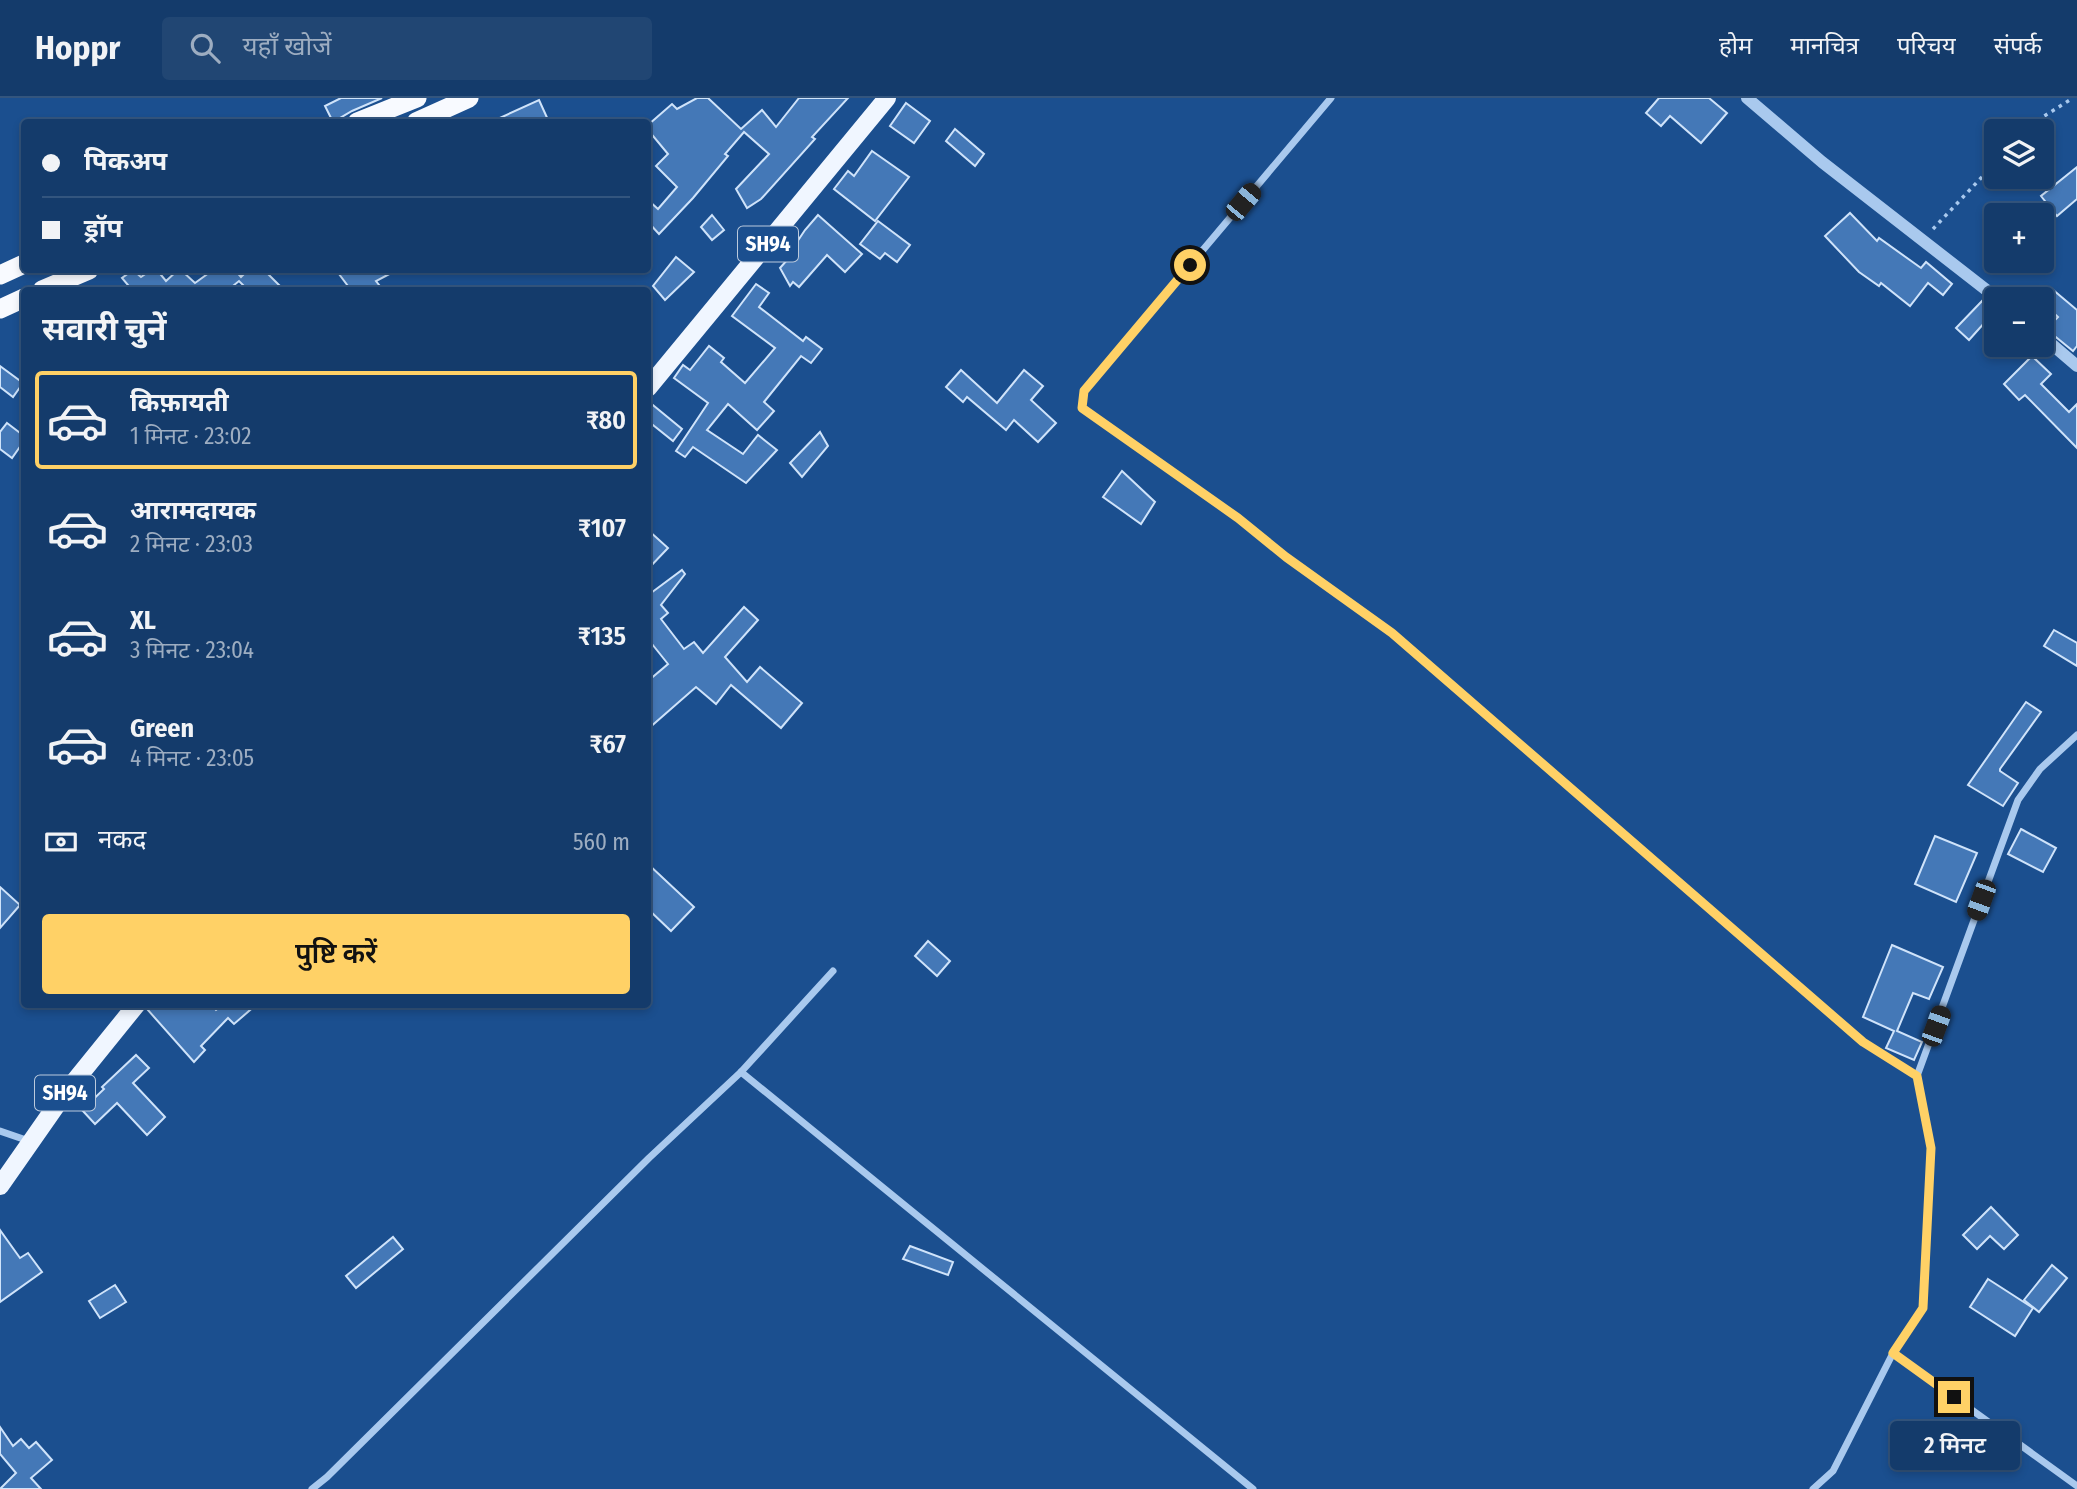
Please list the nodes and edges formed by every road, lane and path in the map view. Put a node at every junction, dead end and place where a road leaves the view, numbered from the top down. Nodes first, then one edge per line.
1 (469, 98) edge
2 (887, 98) edge
3 (1331, 98) edge
4 (1747, 98) edge
5 (2073, 98) edge
6 (429, 106) edge
7 (370, 119) edge
8 (2040, 119) edge
9 (1984, 175) edge
10 (1922, 241) junction
11 (21, 265) edge
12 (82, 273) edge
13 (0, 275) edge
14 (49, 287) edge
15 (1984, 288) edge
16 (21, 299) edge
17 (0, 309) edge
18 (2054, 346) edge
19 (2077, 366) edge
20 (651, 384) edge
21 (2077, 735) edge
22 (833, 971) dead end
23 (133, 1008) edge
24 (741, 1072) junction
25 (1917, 1076) junction
26 (0, 1131) edge
27 (31, 1142) junction
28 (0, 1186) edge
29 (1893, 1353) junction
30 (2077, 1486) edge
31 (312, 1489) edge
32 (1253, 1489) edge
33 (1813, 1489) edge

1 - 6 highway
2 - 20 main road, SH94
3 - 25 street
4 - 10 street
5 - 8 path
6 - 7 highway
9 - 10 path
10 - 15 street
11 - 13 highway
12 - 14 highway
16 - 17 highway
18 - 19 street
21 - 25 street
22 - 24 street
23 - 27 main road, SH94
24 - 31 street
24 - 32 street
25 - 29 street
26 - 27 street
27 - 28 main road, SH94
29 - 30 street
29 - 33 street

